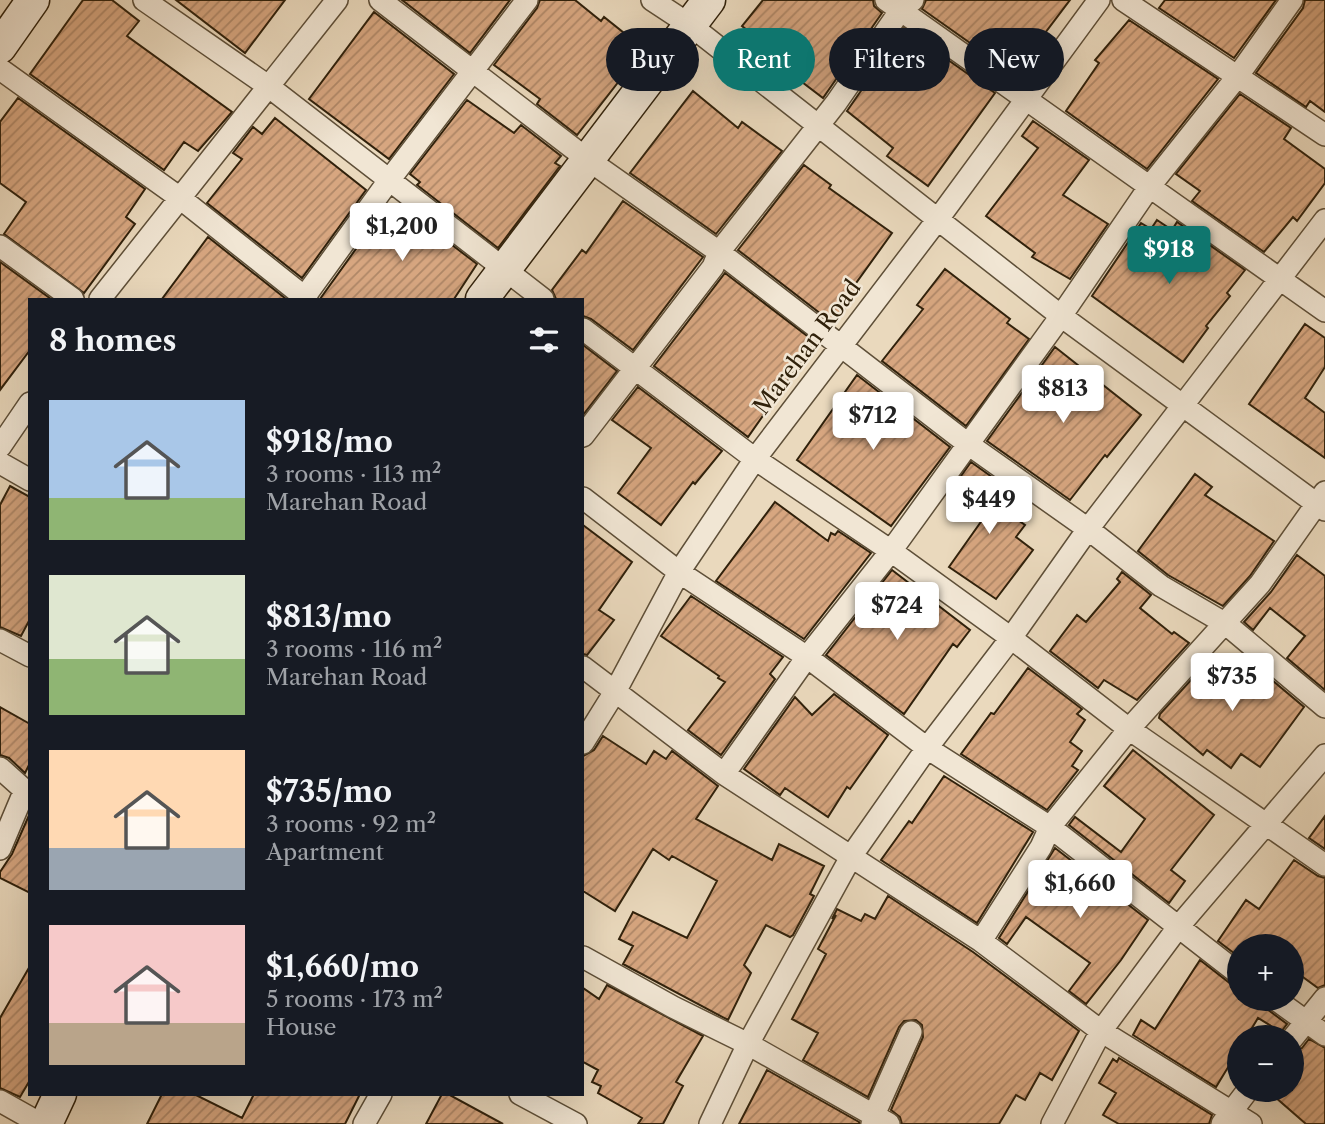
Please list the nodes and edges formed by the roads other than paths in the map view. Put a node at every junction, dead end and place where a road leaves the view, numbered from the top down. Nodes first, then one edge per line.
1 (33, 0) edge
2 (144, 0) edge
3 (337, 0) edge
4 (380, 0) edge
5 (527, 0) edge
6 (652, 0) edge
7 (709, 0) edge
8 (1100, 0) edge
9 (1123, 0) edge
10 (1292, 0) edge
11 (900, 4) edge
12 (690, 25) junction
13 (0, 47) edge
14 (0, 69) edge
15 (473, 71) junction
16 (1237, 77) junction
17 (268, 86) junction
18 (1027, 100) junction
19 (817, 124) junction
20 (1325, 135) edge
21 (587, 159) junction
22 (390, 179) junction
23 (1150, 186) junction
24 (180, 198) junction
25 (938, 219) junction
26 (1325, 220) edge
27 (0, 246) edge
28 (719, 252) junction
29 (503, 269) junction
30 (1278, 280) junction
31 (72, 298) edge
32 (101, 298) edge
33 (304, 298) edge
34 (306, 298) edge
35 (483, 298) edge
36 (543, 298) edge
37 (1325, 311) edge
38 (1062, 316) junction
39 (584, 330) edge
40 (840, 347) junction
41 (634, 369) junction
42 (28, 405) edge
43 (1184, 407) junction
44 (584, 435) edge
45 (968, 444) junction
46 (0, 447) edge
47 (755, 459) junction
48 (0, 463) edge
49 (28, 479) edge
50 (584, 499) edge
51 (1322, 502) edge
52 (1088, 529) junction
53 (891, 551) junction
54 (678, 572) junction
55 (1226, 624) junction
56 (1011, 638) junction
57 (0, 640) edge
58 (28, 655) edge
59 (807, 657) junction
60 (584, 668) edge
61 (616, 690) junction
62 (1325, 707) edge
63 (1129, 729) junction
64 (584, 741) edge
65 (927, 748) junction
66 (1325, 755) edge
67 (0, 768) edge
68 (724, 774) junction
69 (27, 794) edge
70 (1264, 824) junction
71 (1050, 827) junction
72 (0, 849) edge
73 (852, 855) junction
74 (1325, 865) edge
75 (1179, 926) junction
76 (981, 941) junction
77 (584, 958) edge
78 (1227, 964) edge
79 (1325, 998) edge
80 (1292, 1011) edge
81 (1307, 1021) junction
82 (1304, 1025) edge
83 (1101, 1031) junction
84 (911, 1032) dead end
85 (1325, 1035) edge
86 (748, 1044) junction
87 (59, 1096) edge
88 (380, 1096) edge
89 (524, 1096) edge
90 (0, 1101) edge
91 (1239, 1102) edge
92 (1227, 1117) edge
93 (878, 1121) edge
94 (43, 1124) edge
95 (364, 1124) edge
96 (576, 1124) edge
97 (710, 1124) edge
98 (1052, 1124) edge
99 (1251, 1124) edge

1 - 13 street
2 - 17 street
3 - 17 street
4 - 15 street
5 - 15 street
6 - 12 street
7 - 12 street
8 - 18 street, Marehan Road
9 - 16 street
10 - 16 street
11 - 18 street
11 - 19 street
12 - 19 street
12 - 21 street
14 - 24 street
15 - 21 street
15 - 22 street
16 - 20 street
16 - 23 street
17 - 22 street
17 - 24 street
18 - 23 street
18 - 25 street, Marehan Road
19 - 25 street
19 - 28 street
21 - 28 street
21 - 29 street
22 - 29 street
22 - 34 street
23 - 30 street
23 - 38 street
24 - 32 street
24 - 33 street
25 - 38 street
25 - 40 street, Marehan Road
26 - 30 street
27 - 31 street
28 - 40 street
28 - 41 street
29 - 35 street
29 - 36 street
30 - 37 street
30 - 43 street
38 - 43 street
38 - 45 street
39 - 41 street
40 - 45 street
40 - 47 street, Marehan Road
41 - 44 street
41 - 47 street
42 - 46 street
43 - 51 street
43 - 52 street
45 - 52 street
45 - 53 street
47 - 53 street
47 - 54 street, Marehan Road
48 - 49 street
50 - 54 street
51 - 55 street
52 - 55 street
52 - 56 street
53 - 56 street
53 - 59 street
54 - 59 street
54 - 61 street, Marehan Road
55 - 62 street
55 - 63 street
56 - 63 street
56 - 65 street
57 - 58 street
59 - 65 street
59 - 68 street
60 - 61 street
61 - 64 street, Marehan Road
61 - 68 street
63 - 70 street
63 - 71 street
65 - 71 street
65 - 73 street
66 - 70 street
67 - 69 street
68 - 73 street
69 - 72 street
70 - 74 street
70 - 75 street
71 - 75 street
71 - 76 street
73 - 76 street
73 - 86 street
75 - 78 street
75 - 83 street
76 - 83 street
77 - 86 street
79 - 81 street
80 - 81 street
81 - 82 street
81 - 85 street
83 - 92 street
83 - 98 street
84 - 93 street
86 - 93 street
86 - 97 street
87 - 94 street
88 - 95 street
89 - 96 street
90 - 94 street
91 - 92 street
92 - 99 street

